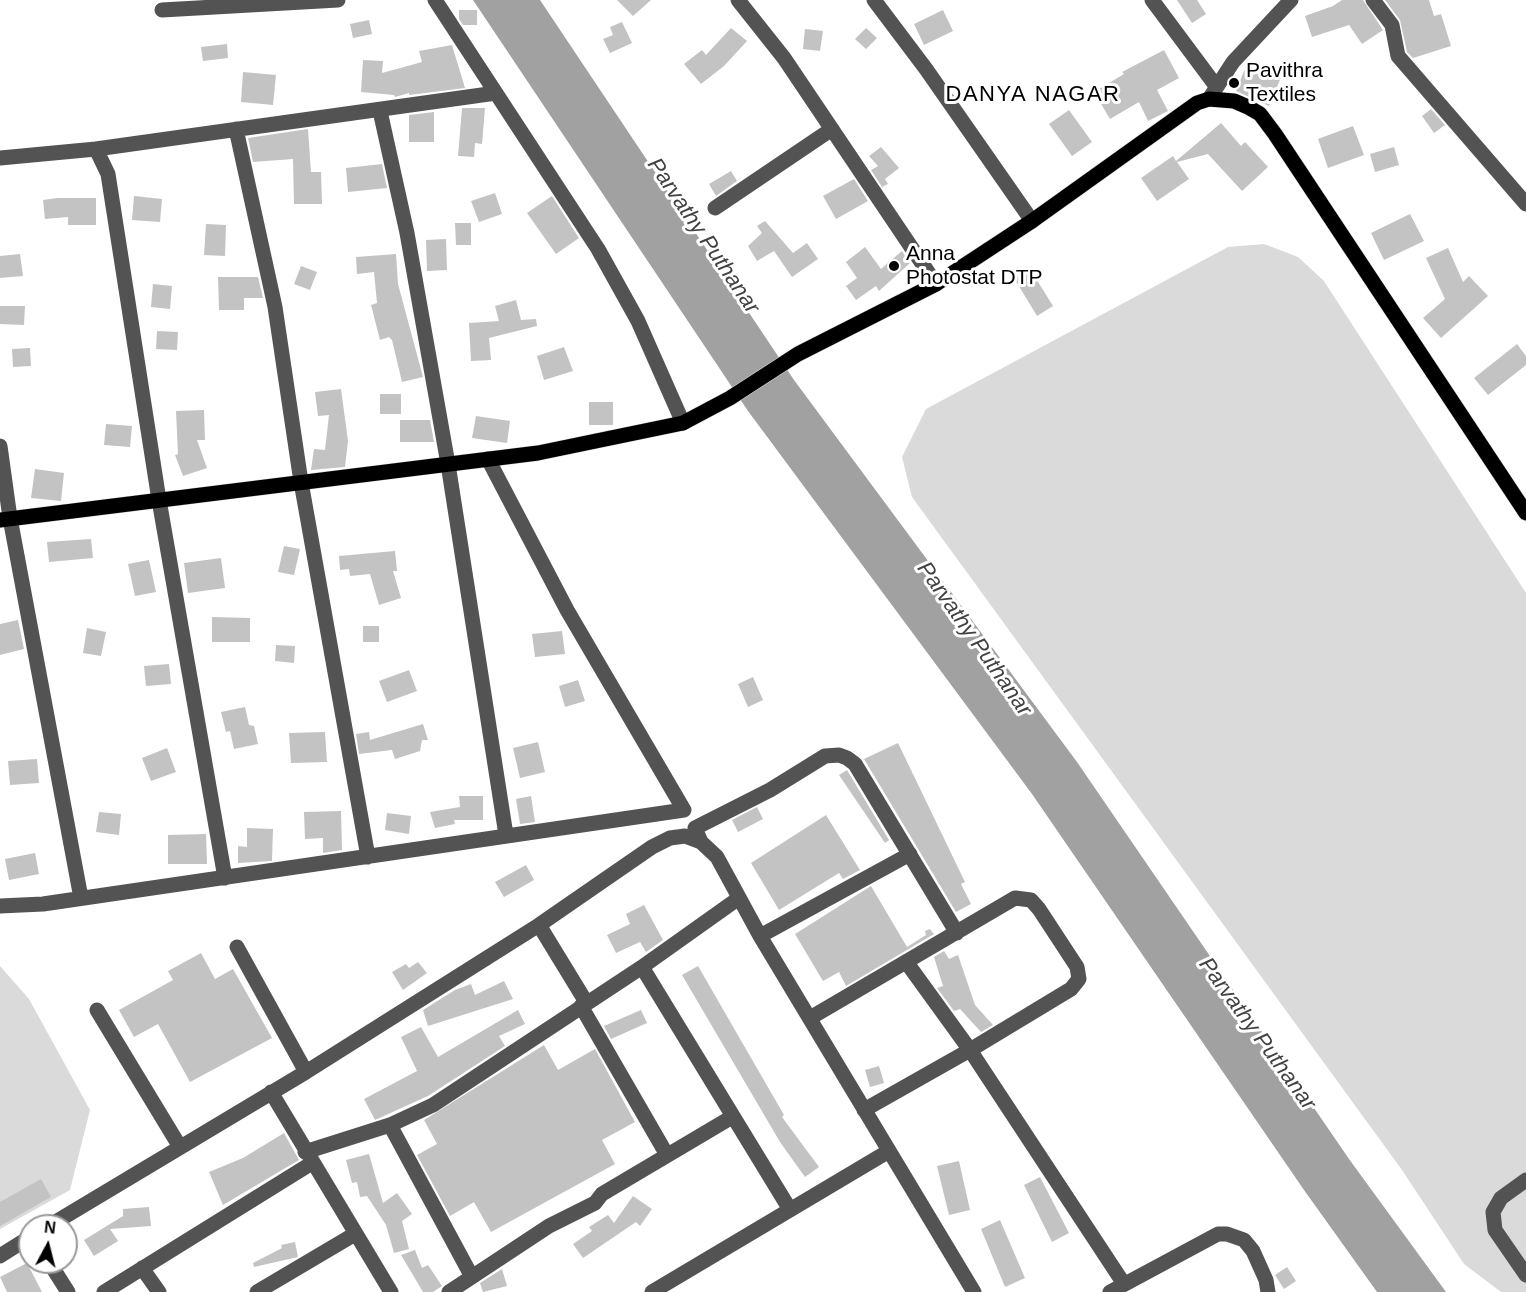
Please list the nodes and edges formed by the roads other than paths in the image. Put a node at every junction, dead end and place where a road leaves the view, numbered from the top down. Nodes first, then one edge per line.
1 (338, 0) edge
2 (435, 0) edge
3 (738, 0) edge
4 (874, 0) edge
5 (1152, 0) edge
6 (1291, 0) edge
7 (1373, 0) edge
8 (162, 10) dead end
9 (1212, 92) junction
10 (496, 93) junction
11 (380, 111) junction
12 (236, 129) junction
13 (832, 129) junction
14 (96, 149) junction
15 (0, 158) edge
16 (1526, 204) edge
17 (716, 208) dead end
18 (1032, 221) junction
19 (936, 284) junction
20 (683, 423) junction
21 (0, 446) edge
22 (488, 459) junction
23 (448, 464) junction
24 (301, 482) junction
25 (159, 500) junction
26 (1526, 513) edge
27 (5, 519) edge
28 (506, 835) junction
29 (698, 835) junction
30 (910, 854) junction
31 (368, 857) junction
32 (225, 878) junction
33 (81, 898) junction
34 (739, 898) junction
35 (0, 906) edge
36 (539, 925) junction
37 (957, 933) junction
38 (760, 936) junction
39 (237, 947) dead end
40 (907, 963) junction
41 (642, 967) junction
42 (584, 1004) junction
43 (98, 1010) dead end
44 (810, 1018) junction
45 (970, 1050) junction
46 (306, 1071) junction
47 (271, 1092) junction
48 (864, 1110) junction
49 (732, 1117) junction
50 (390, 1125) junction
51 (180, 1147) junction
52 (889, 1151) junction
53 (667, 1155) junction
54 (309, 1157) junction
55 (1526, 1180) edge
56 (789, 1209) junction
57 (69, 1214) edge
58 (355, 1234) junction
59 (18, 1245) edge
60 (0, 1256) edge
61 (142, 1268) junction
62 (57, 1274) edge
63 (1526, 1275) edge
64 (472, 1277) junction
65 (1117, 1288) edge
66 (68, 1292) edge
67 (104, 1292) edge
68 (159, 1292) edge
69 (257, 1292) edge
70 (391, 1292) edge
71 (449, 1292) edge
72 (652, 1292) edge
73 (974, 1292) edge
74 (1268, 1292) edge

1 - 8 street
2 - 10 street
3 - 13 street
4 - 18 street
5 - 9 street
6 - 9 street
7 - 16 street
9 - 18 main road
9 - 26 main road
10 - 11 street
10 - 20 street
11 - 12 street
11 - 23 street
12 - 14 street
12 - 24 street
13 - 17 street
13 - 19 street
14 - 15 street
14 - 25 street
18 - 19 main road
19 - 20 main road
20 - 22 main road
21 - 27 street
22 - 23 main road
22 - 28 street
23 - 24 main road
23 - 28 street
24 - 25 main road
24 - 31 street
25 - 27 main road
25 - 32 street
27 - 33 street
28 - 31 street
29 - 30 street
29 - 34 street
29 - 36 street
30 - 37 street
30 - 38 street
31 - 32 street
32 - 33 street
33 - 35 street
34 - 38 street
34 - 41 street
36 - 42 street
36 - 46 street
37 - 40 street
37 - 45 street
38 - 44 street
39 - 46 street
40 - 44 street
40 - 45 street
41 - 42 street
41 - 49 street
42 - 50 street
42 - 53 street
43 - 51 street
44 - 48 street
45 - 48 street
45 - 65 street
46 - 47 street
47 - 51 street
47 - 54 street
48 - 52 street
49 - 53 street
49 - 56 street
50 - 54 street
50 - 64 street
51 - 57 street
52 - 56 street
52 - 73 street
53 - 64 street
54 - 58 street
54 - 61 street
55 - 63 street
56 - 72 street
58 - 69 street
58 - 70 street
59 - 60 street
61 - 67 street
61 - 68 street
62 - 66 street
64 - 71 street
65 - 74 street

